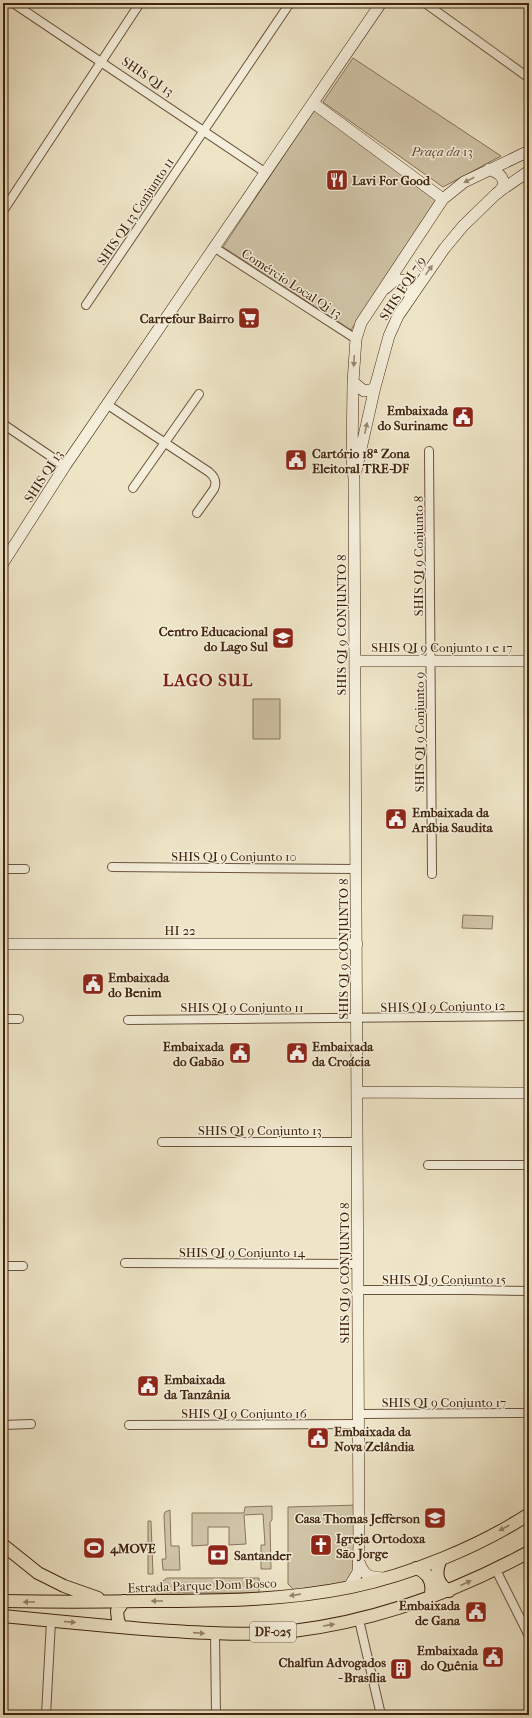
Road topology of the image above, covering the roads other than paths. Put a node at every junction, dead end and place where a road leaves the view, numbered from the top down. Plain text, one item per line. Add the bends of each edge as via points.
1 (13, 3) edge
2 (140, 3) edge
3 (290, 3) edge
4 (381, 3) edge
5 (425, 3) edge
6 (101, 61) junction
7 (529, 78) edge
8 (313, 104) junction
9 (203, 130) junction
10 (529, 151) edge
11 (489, 169) junction
12 (529, 171) edge
13 (266, 173) junction
14 (497, 193) junction
15 (443, 199) junction
16 (3, 211) edge
17 (215, 248) junction
18 (410, 297) junction
19 (375, 299) junction
20 (86, 305) dead end
21 (356, 339) junction
22 (353, 382) junction
23 (375, 387) junction
24 (199, 394) dead end
25 (108, 404) junction
26 (3, 424) edge
27 (164, 442) junction
28 (429, 451) dead end
29 (65, 466) junction
30 (354, 479) junction
31 (133, 488) dead end
32 (197, 512) dead end
33 (3, 563) edge
34 (355, 661) junction
35 (430, 661) junction
36 (529, 661) edge
37 (112, 867) dead end
38 (3, 869) edge
39 (25, 869) dead end
40 (356, 869) junction
41 (432, 874) dead end
42 (3, 944) edge
43 (357, 944) junction
44 (529, 1016) edge
45 (3, 1019) edge
46 (19, 1019) dead end
47 (357, 1019) junction
48 (128, 1020) dead end
49 (357, 1092) junction
50 (529, 1093) edge
51 (162, 1142) dead end
52 (358, 1142) junction
53 (428, 1165) dead end
54 (529, 1165) edge
55 (125, 1263) dead end
56 (358, 1264) junction
57 (3, 1266) edge
58 (23, 1266) dead end
59 (358, 1290) junction
60 (529, 1291) edge
61 (529, 1413) edge
62 (359, 1419) junction
63 (31, 1424) dead end
64 (3, 1425) edge
65 (129, 1425) dead end
66 (529, 1514) edge
67 (3, 1545) edge
68 (529, 1552) edge
69 (441, 1559) junction
70 (359, 1562) junction
71 (416, 1568) junction
72 (496, 1570) junction
73 (384, 1578) junction
74 (349, 1587) junction
75 (449, 1591) junction
76 (430, 1598) junction
77 (107, 1601) junction
78 (3, 1602) edge
79 (124, 1602) junction
80 (3, 1616) edge
81 (359, 1620) junction
82 (51, 1621) junction
83 (121, 1627) junction
84 (215, 1634) junction
85 (529, 1636) edge
86 (46, 1715) edge
87 (216, 1715) edge
88 (381, 1715) edge

1 - 6 street, SHIS QI 13
2 - 6 street
3 - 9 street, SHIS QI 13 Conjunto 11
4 - 8 street, SHIS QI 13
5 - 7 street
6 - 9 street, SHIS QI 13
6 - 16 street
8 - 13 street, SHIS QI 13
8 - 15 street
9 - 13 street, SHIS QI 13
9 - 20 street, SHIS QI 13 Conjunto 11
10 - 11 street
11 - 14 street via 498,173 503,180 504,185
11 -> 15 street via 464,182
12 - 14 street, SHIS EQI 7/9
13 - 17 street, SHIS QI 13
18 -> 14 street, SHIS EQI 7/9 via 463,226
15 - 19 street
17 - 21 street, Comércio Local Qi 13
17 - 25 street, SHIS QI 13
18 - 19 street via 407,285 402,280 395,280
18 - 23 street, SHIS EQI 7/9 via 389,336
19 - 21 street via 361,323
21 -> 22 street
22 - 23 street via 364,391
22 - 30 street
30 -> 23 street, SHIS EQI 7/9
24 - 27 street
25 - 27 street
25 - 29 street, SHIS QI 13
26 - 29 street
27 - 31 street
27 - 32 street via 214,476 214,489
28 - 35 street, SHIS QI 9 Conjunto 8
29 - 33 street, SHIS QI 13
30 - 34 street, SHIS QI 9 CONJUNTO 8
34 - 35 street, SHIS QI 9 Conjunto 1 e 17
34 - 40 street, SHIS QI 9 CONJUNTO 8
35 - 36 street, SHIS QI 9 Conjunto 1 e 17
35 - 41 street, SHIS QI 9 Conjunto 9
37 - 40 street, SHIS QI 9 Conjunto 10
38 - 39 street
40 - 43 street, SHIS QI 9 CONJUNTO 8
42 - 43 street, HI 22
43 - 47 street, SHIS QI 9 CONJUNTO 8
44 - 47 street, SHIS QI 9 Conjunto 12
45 - 46 street
47 - 48 street, SHIS QI 9 Conjunto 11
47 - 49 street, SHIS QI 9 CONJUNTO 8
49 - 50 street
49 - 52 street, SHIS QI 9 CONJUNTO 8
51 - 52 street, SHIS QI 9 Conjunto 13
52 - 56 street, SHIS QI 9 CONJUNTO 8
53 - 54 street
55 - 56 street, SHIS QI 9 Conjunto 14
56 - 59 street, SHIS QI 9 CONJUNTO 8
57 - 58 street
59 - 60 street, SHIS QI 9 Conjunto 15
59 - 62 street, SHIS QI 9 CONJUNTO 8
61 - 62 street, SHIS QI 9 Conjunto 17
62 - 65 street, SHIS QI 9 Conjunto 16
62 - 70 street, SHIS QI 9 CONJUNTO 8
63 - 64 street
66 -> 69 main road, Estrada Parque Dom Bosco
67 - 77 main road via 38,1573 64,1586
68 - 72 main road, DF-025
69 - 71 main road, Estrada Parque Dom Bosco
69 - 75 main road via 438,1579
70 - 73 street via 366,1575
70 - 74 street, SHIS QI 9 CONJUNTO 8 via 356,1578
71 - 73 main road, Estrada Parque Dom Bosco
71 - 76 main road via 426,1572 430,1579
75 -> 72 main road, DF-025
72 - 85 street
73 - 74 main road, Estrada Parque Dom Bosco
74 -> 79 main road, Estrada Parque Dom Bosco via 262,1598
75 - 76 main road, DF-025
76 - 81 main road, DF-025
77 -> 78 main road, Estrada Parque Dom Bosco
77 - 79 main road, Estrada Parque Dom Bosco
79 - 83 main road via 117,1611
80 - 82 main road, DF-025
84 -> 81 main road, DF-025 via 292,1631
81 - 88 street
82 -> 83 main road, DF-025
82 - 86 street
83 -> 84 main road, DF-025
84 - 87 street

